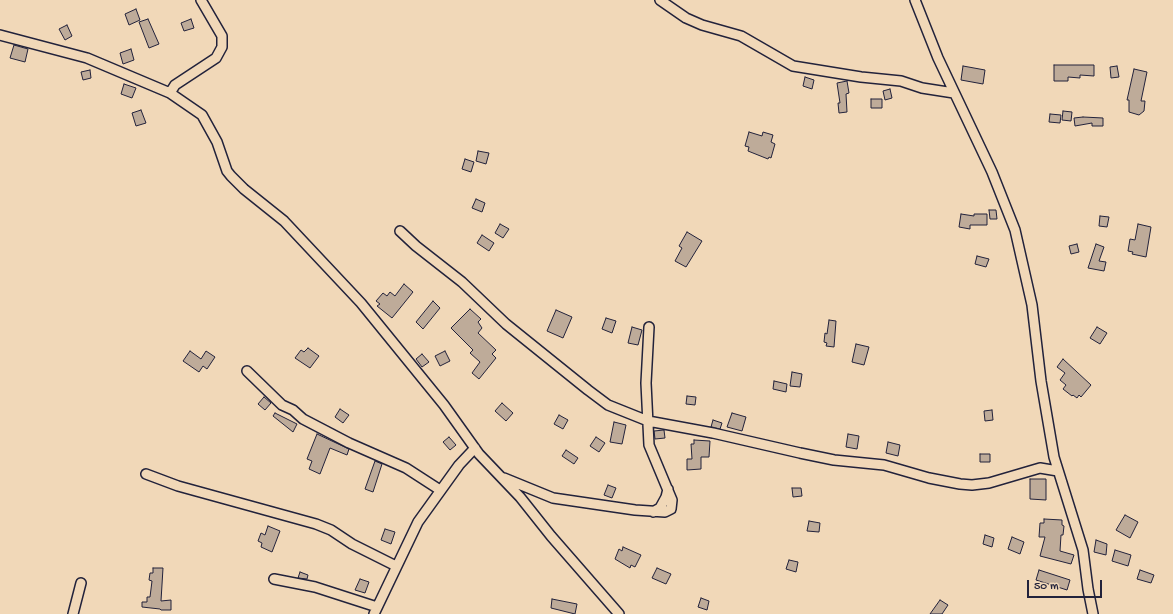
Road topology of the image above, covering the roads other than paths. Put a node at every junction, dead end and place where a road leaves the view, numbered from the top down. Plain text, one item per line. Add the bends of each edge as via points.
1 (201, 0) edge
2 (660, 0) edge
3 (915, 0) edge
4 (0, 35) edge
5 (170, 93) junction
6 (954, 93) junction
7 (400, 231) dead end
8 (649, 327) dead end
9 (247, 371) dead end
10 (648, 421) junction
11 (475, 448) junction
12 (1058, 471) junction
13 (146, 474) dead end
14 (502, 477) junction
15 (440, 490) junction
16 (396, 566) junction
17 (274, 579) dead end
18 (81, 584) dead end
19 (376, 611) edge
20 (73, 614) edge
21 (619, 614) edge
22 (1093, 614) edge

1 - 5 street via 222,36 222,47 216,58 175,85
2 - 6 street via 686,18 741,36 793,66 902,81 922,88
3 - 6 street
4 - 5 street via 87,58
5 - 11 street via 202,114 231,176 284,221 361,303 444,405
6 - 12 street via 992,172 1015,230 1032,305 1041,381
7 - 10 street via 462,282 506,324 588,390 608,405
8 - 10 street via 646,383
9 - 15 street via 282,405 349,443 406,468
10 - 12 street via 720,434 800,454 884,465 960,484 989,483 1040,468
10 - 14 street via 649,445 668,489 660,508 653,512 553,498
11 - 14 street
11 - 15 street
12 - 22 street via 1083,550
13 - 16 street via 178,486 316,524
14 - 21 street
15 - 16 street via 418,522
16 - 19 street
17 - 19 street via 315,587
18 - 20 street

